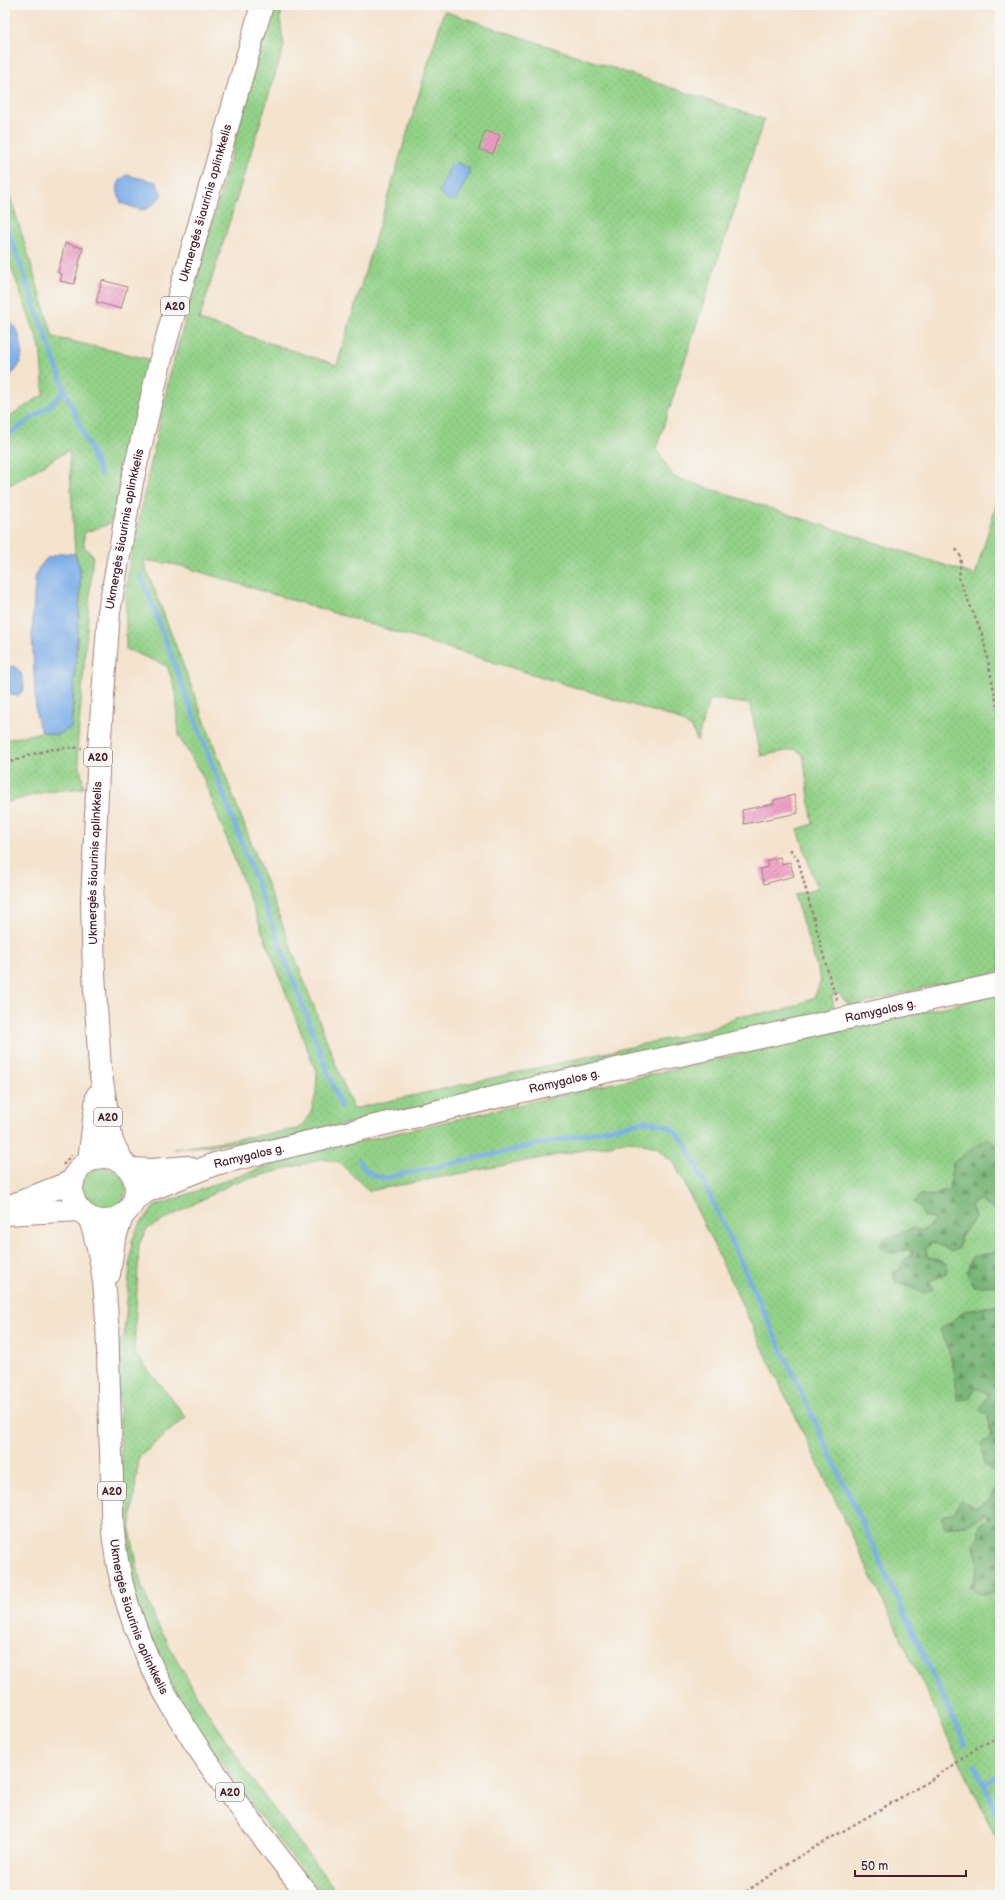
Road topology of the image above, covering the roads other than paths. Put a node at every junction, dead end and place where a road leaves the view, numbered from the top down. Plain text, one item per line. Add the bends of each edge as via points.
1 (262, 5) edge
2 (1000, 984) edge
3 (100, 1069) junction
4 (89, 1161) junction
5 (215, 1164) junction
6 (126, 1166) junction
7 (73, 1181) junction
8 (135, 1200) junction
9 (5, 1208) edge
10 (5, 1214) edge
11 (84, 1214) junction
12 (122, 1216) junction
13 (106, 1291) junction
14 (308, 1895) edge

1 - 3 main road, Ukmergės šiaurinis aplinkkelis / A20 via 147,411 122,532 109,612 92,902
2 - 5 main road, Ramygalos g. via 598,1073
3 - 4 main road, Ukmergės šiaurinis aplinkkelis / A20
3 - 6 main road, Ukmergės šiaurinis aplinkkelis / A20 via 112,1142
4 - 6 main road via 100,1157 112,1158
4 - 7 main road via 76,1173
5 - 6 main road via 152,1170
5 - 8 main road, Ramygalos g. via 147,1191
6 - 8 main road, A20 via 136,1184
7 - 9 main road
7 - 11 main road, A20 via 73,1196
8 - 12 main road, A20
10 - 11 main road
11 - 12 main road via 105,1222
11 - 13 main road, Ukmergės šiaurinis aplinkkelis / A20 via 99,1248
12 - 13 main road, Ukmergės šiaurinis aplinkkelis / A20 via 113,1248
13 - 14 main road, Ukmergės šiaurinis aplinkkelis / A20 via 114,1540 123,1594 159,1683 194,1741 241,1808

